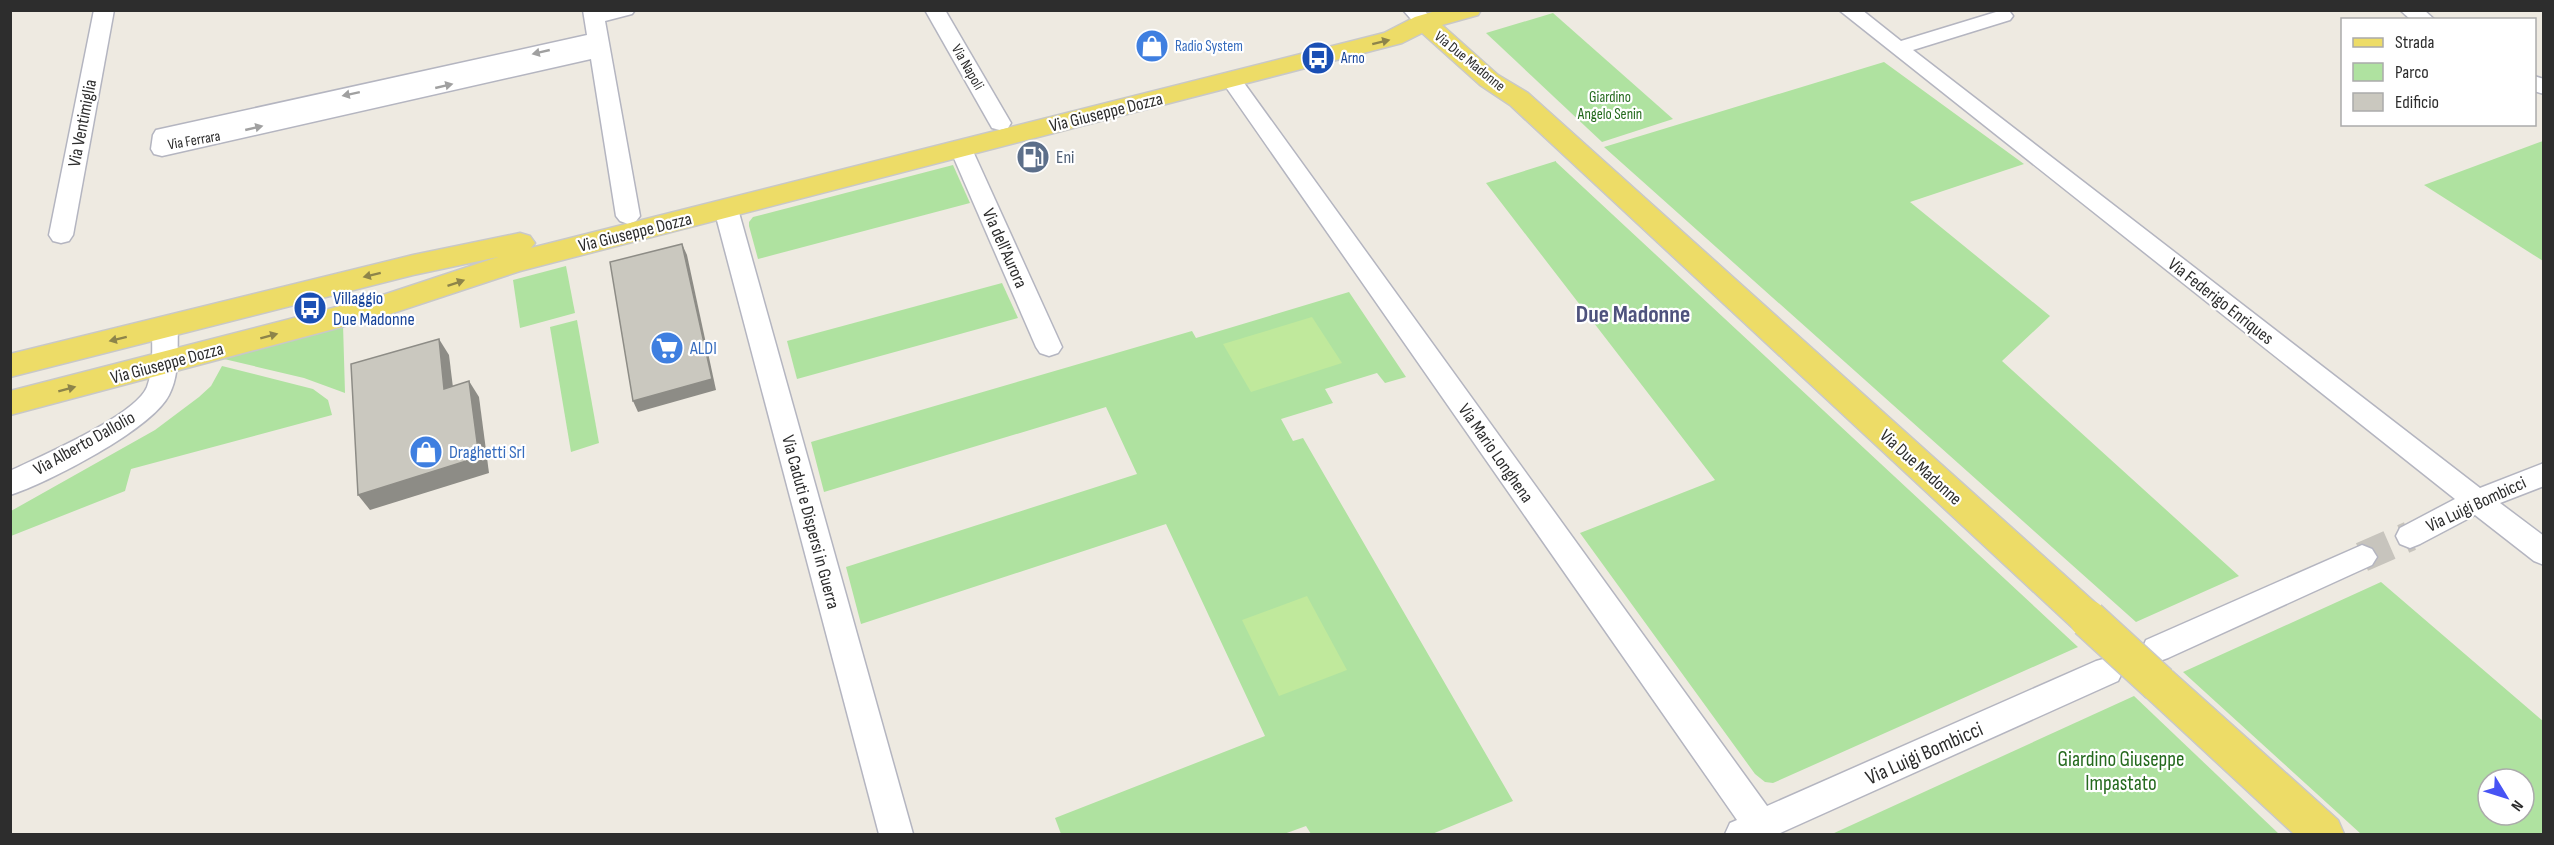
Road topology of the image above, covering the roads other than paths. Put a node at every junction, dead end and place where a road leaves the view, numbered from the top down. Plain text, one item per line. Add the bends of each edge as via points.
1 (104, 10) edge
2 (625, 10) edge
3 (936, 10) edge
4 (1849, 10) edge
5 (1999, 13) edge
6 (594, 14) edge
7 (1439, 14) edge
8 (599, 45) junction
9 (1899, 48) junction
10 (1221, 75) junction
11 (1000, 123) junction
12 (961, 149) junction
13 (726, 209) junction
14 (628, 216) junction
15 (61, 235) dead end
16 (165, 327) junction
17 (1049, 347) dead end
18 (163, 364) junction
19 (10, 366) edge
20 (10, 404) edge
21 (2544, 474) edge
22 (10, 484) edge
23 (2476, 501) junction
24 (2409, 536) tunnel mouth
25 (2544, 553) edge
26 (2362, 557) tunnel mouth
27 (2158, 667) junction
28 (2107, 671) dead end
29 (1751, 830) edge
30 (896, 834) edge
31 (2323, 834) edge

1 - 15 street, Via Ventimiglia
2 - 6 street
3 - 11 street, Via Napoli
4 - 9 street, Via Federigo Enriques
5 - 9 street
6 - 8 street
10 -> 7 main road, Via Giuseppe Dozza via 1263,72 1393,38
7 - 10 main road, Via Giuseppe Dozza via 1379,22 1259,52
7 - 27 main road, Via Due Madonne, bridge via 1490,80 1519,99 2088,619
8 -> 8 street, Via Ferrara via 164,135 162,149
8 - 14 street
9 - 23 street, Via Federigo Enriques
10 - 11 main road, Via Giuseppe Dozza
10 - 12 main road, Via Giuseppe Dozza
10 - 29 street, Via Mario Longhena
11 - 14 main road, Via Giuseppe Dozza
12 - 13 main road, Via Giuseppe Dozza
12 - 17 street, Via dell'Aurora
18 -> 13 main road, Via Giuseppe Dozza via 390,304 512,263
13 - 30 street, Via Caduti e Dispersi in Guerra
14 -> 16 main road, Via Giuseppe Dozza
16 - 18 street, Via Alberto Dallolio
16 -> 19 main road, Via Giuseppe Dozza
20 -> 18 main road, Via Giuseppe Dozza
18 - 22 street, Via Alberto Dallolio via 157,395 141,411
21 - 23 street, Via Luigi Bombicci
23 - 24 street, Via Luigi Bombicci
23 - 25 street, Via Federigo Enriques
26 - 27 street
27 - 31 main road, Via Due Madonne
28 - 29 street, Via Luigi Bombicci

